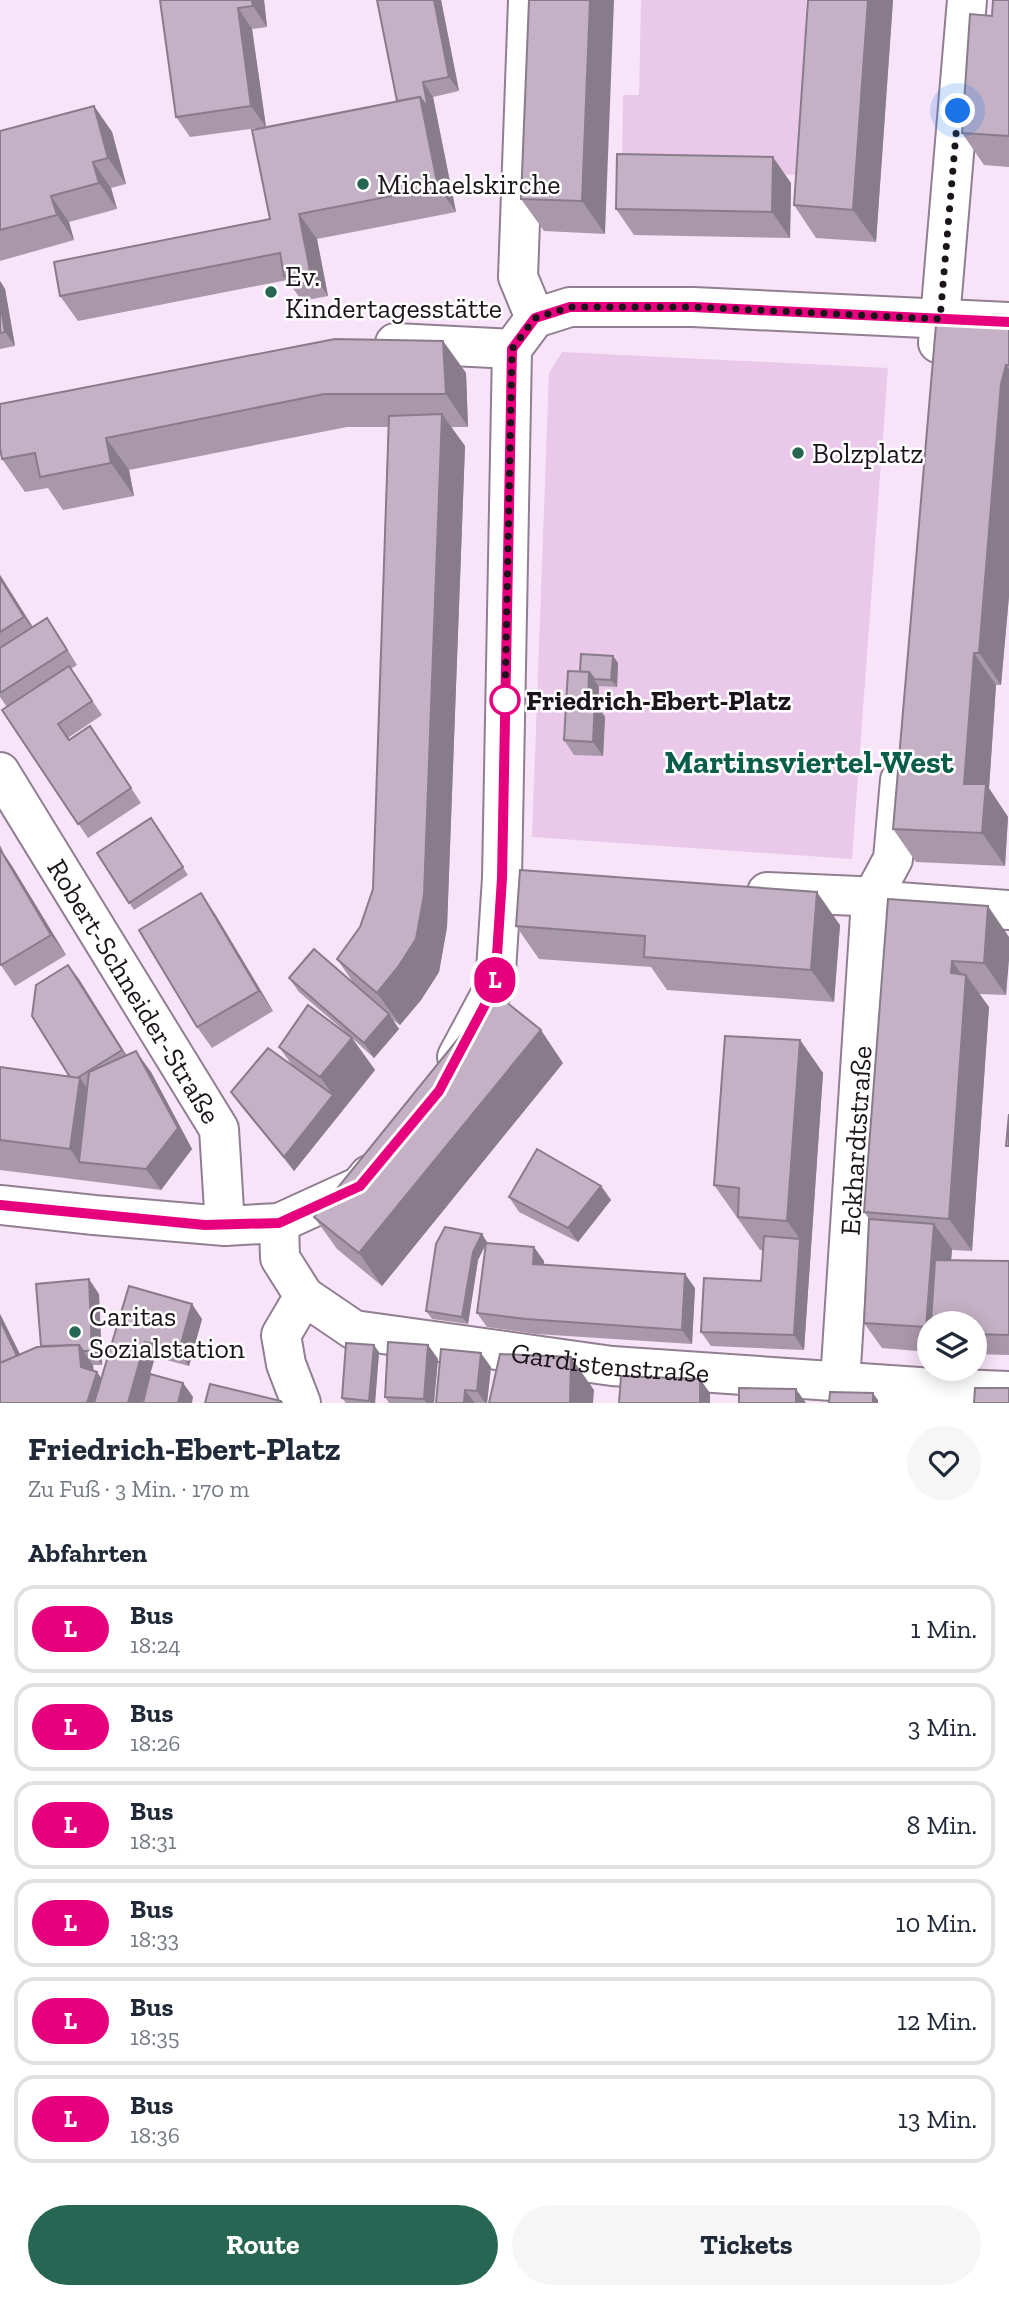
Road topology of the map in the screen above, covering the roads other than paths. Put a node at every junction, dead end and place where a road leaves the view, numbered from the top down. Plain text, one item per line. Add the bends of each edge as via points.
1 (528, 0) edge
2 (967, 0) edge
3 (535, 318) junction
4 (940, 319) junction
5 (1009, 322) edge
6 (367, 345) edge
7 (512, 349) junction
8 (935, 378) edge
9 (903, 751) edge
10 (0, 772) edge
11 (502, 878) junction
12 (540, 880) edge
13 (730, 890) edge
14 (871, 900) junction
15 (1009, 910) edge
16 (439, 1091) edge
17 (395, 1144) edge
18 (0, 1205) edge
19 (279, 1223) junction
20 (225, 1226) junction
21 (304, 1296) junction
22 (840, 1382) junction
23 (1009, 1391) edge
24 (933, 1396) edge
25 (301, 1403) edge

1 - 3 street via 518,277
2 - 4 street
3 - 4 street via 570,307 693,307
3 - 7 street
4 - 5 street
4 - 8 street
6 - 7 street
7 - 11 street
9 - 14 street via 893,859
10 - 20 street, Robert-Schneider-Straße via 219,1129
11 - 12 street
11 - 16 street via 495,986
13 - 14 street
14 - 15 street
14 - 22 street, Eckhardtstraße
17 - 19 street via 360,1186
18 - 20 street
19 - 20 street
19 - 21 street, Gardistenstraße via 280,1258
21 - 22 street, Gardistenstraße via 354,1330 612,1366
21 - 25 street via 281,1335 285,1364
22 - 24 street, Gardistenstraße
23 - 24 street, Gardistenstraße

